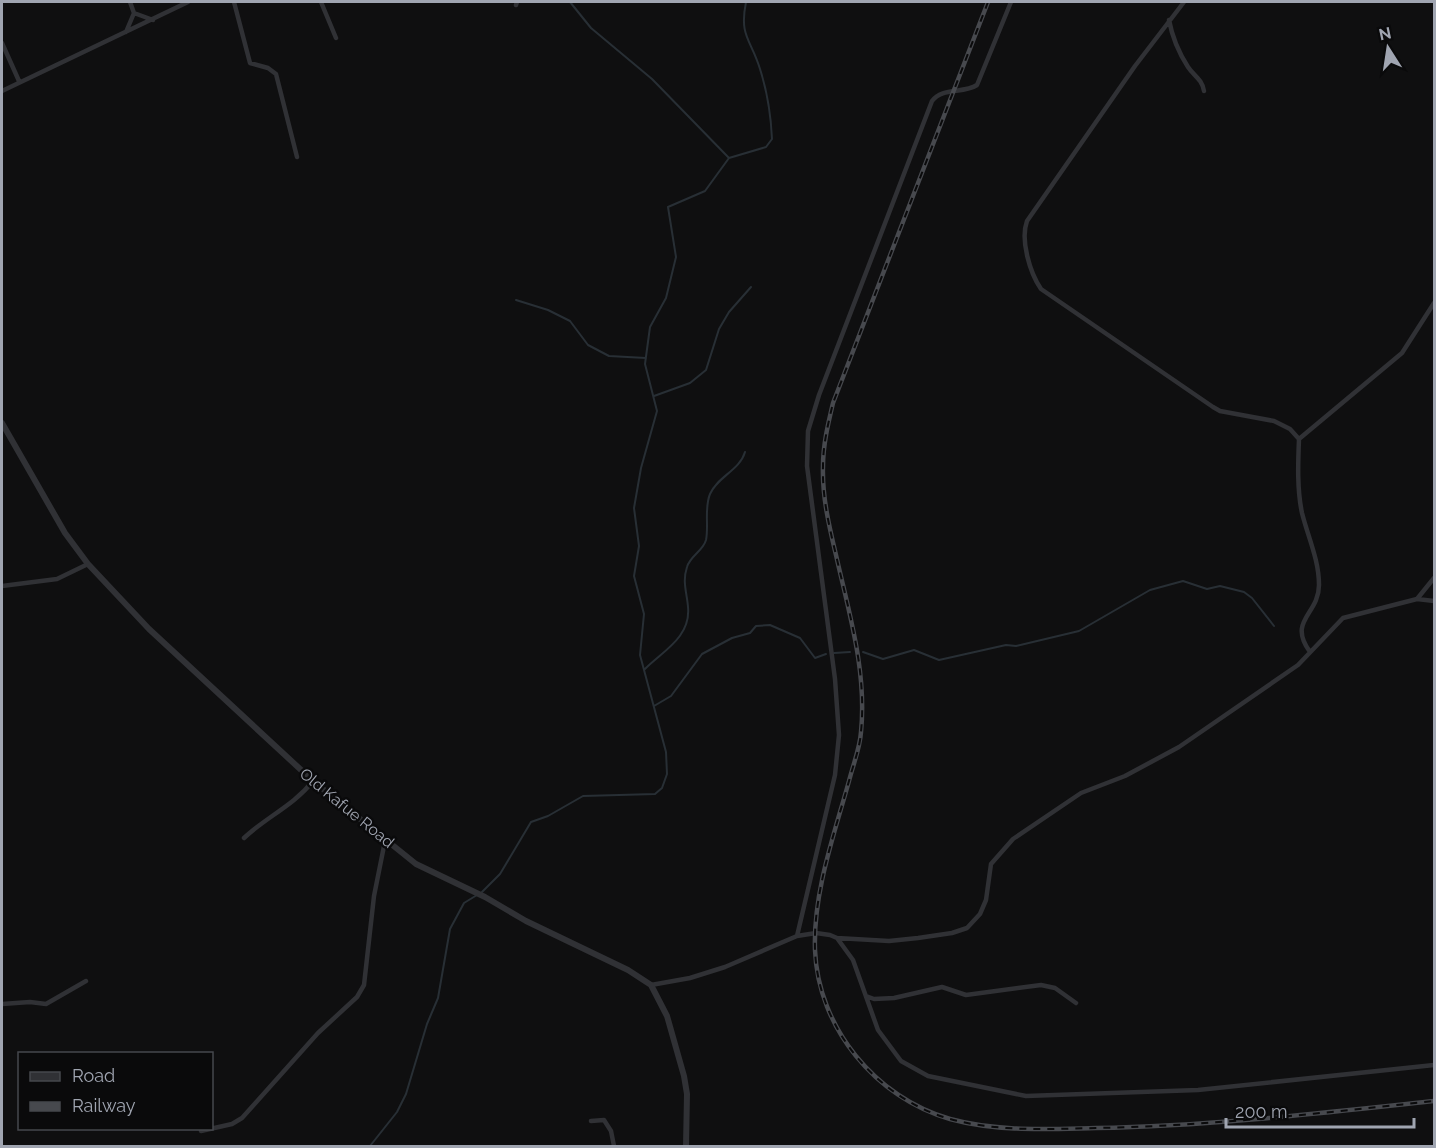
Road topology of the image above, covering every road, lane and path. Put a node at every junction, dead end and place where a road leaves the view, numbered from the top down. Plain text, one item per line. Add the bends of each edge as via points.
1 (130, 2) edge
2 (188, 2) edge
3 (234, 2) edge
4 (321, 2) edge
5 (1011, 2) edge
6 (1184, 2) edge
7 (134, 13) junction
8 (153, 20) junction
9 (1169, 20) junction
10 (126, 32) junction
11 (336, 38) dead end
12 (2, 43) edge
13 (19, 81) junction
14 (2, 91) edge
15 (1204, 91) dead end
16 (297, 157) dead end
17 (1434, 303) edge
18 (2, 423) edge
19 (1299, 439) junction
20 (88, 564) junction
21 (1434, 578) edge
22 (2, 586) edge
23 (1417, 599) junction
24 (1434, 601) edge
25 (1310, 652) junction
26 (313, 781) junction
27 (244, 838) dead end
28 (385, 841) junction
29 (797, 936) junction
30 (837, 938) junction
31 (86, 981) dead end
32 (651, 985) junction
33 (866, 996) junction
34 (1076, 1004) dead end
35 (2, 1005) edge
36 (1434, 1065) edge
37 (591, 1121) dead end
38 (213, 1128) edge
39 (205, 1130) edge
40 (201, 1131) dead end
41 (614, 1146) edge
42 (686, 1146) edge

1 - 7 street
2 - 8 street
3 - 16 street via 250,63 276,74
4 - 11 street
5 - 29 street via 977,85 970,90 941,93 932,101 808,431 807,466 839,735 832,787
6 - 9 street
7 - 8 street
7 - 10 street
8 - 10 street
9 - 15 street via 1183,58 1201,80
9 - 19 street via 1027,221 1032,273 1041,289 1191,394 1220,411 1282,424
10 - 13 street
12 - 13 street
13 - 14 street
17 - 19 street via 1402,353
18 - 20 street, Old Kafue Road via 65,533
19 - 25 street via 1302,510 1319,584 1301,626 1302,640
20 - 22 street via 57,579
20 - 26 street, Old Kafue Road via 149,629
21 - 23 street
23 - 24 street
23 - 25 street via 1348,615
25 - 30 street via 1298,665 1179,747 1125,776 1081,793 1013,839 991,864 983,907 967,928 909,939
26 - 27 street via 281,812
26 - 28 street, Old Kafue Road
28 - 32 street, Old Kafue Road via 416,864
28 - 38 street via 374,896 366,978 357,997 318,1033 242,1118
29 - 30 street via 816,933
29 - 32 street via 725,967
30 - 33 street via 853,960
31 - 35 street via 46,1004
32 - 42 street via 667,1016 684,1076
33 - 34 street via 894,998 942,987 966,995 1041,986 1055,988
33 - 36 street via 883,1041 913,1070 963,1085 1026,1096 1198,1090
37 - 41 street via 604,1120
39 - 40 street

